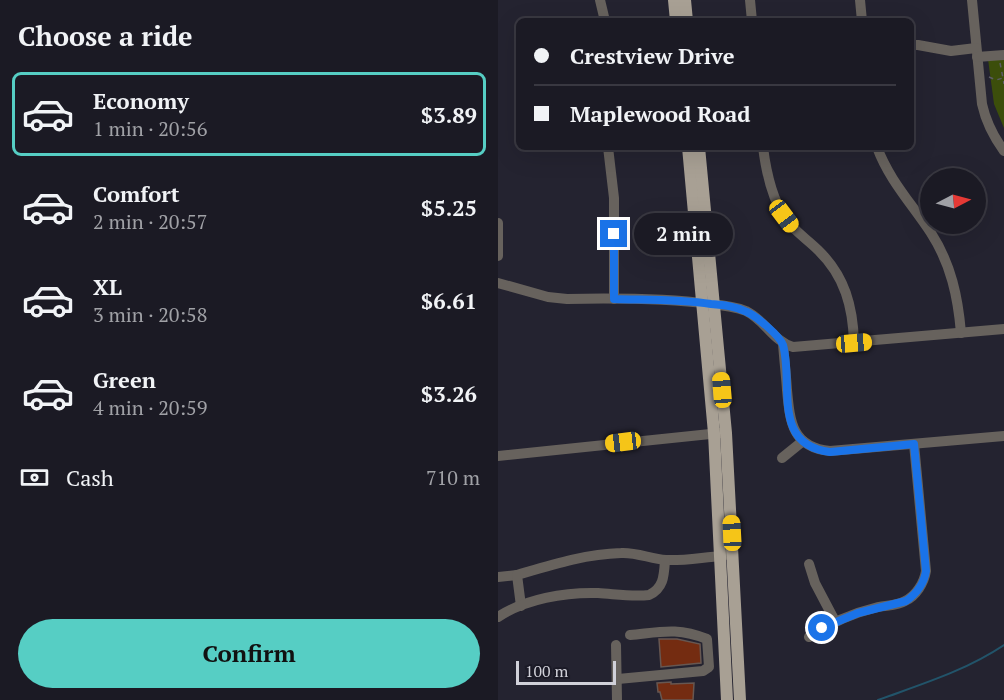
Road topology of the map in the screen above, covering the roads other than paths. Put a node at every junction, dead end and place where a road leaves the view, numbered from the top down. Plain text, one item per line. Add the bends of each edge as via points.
1 (600, 0) edge
2 (674, 0) edge
3 (685, 0) edge
4 (750, 0) edge
5 (860, 0) edge
6 (972, 0) edge
7 (604, 18) edge
8 (676, 18) edge
9 (687, 18) edge
10 (752, 18) edge
11 (862, 18) edge
12 (914, 45) edge
13 (977, 52) junction
14 (1001, 56) edge
15 (608, 150) edge
16 (688, 150) edge
17 (699, 150) edge
18 (764, 150) edge
19 (878, 150) edge
20 (1004, 151) edge
21 (498, 223) edge
22 (498, 256) edge
23 (498, 283) edge
24 (614, 299) junction
25 (709, 304) junction
26 (1004, 329) edge
27 (961, 333) junction
28 (783, 343) junction
29 (854, 343) junction
30 (720, 433) junction
31 (1004, 436) edge
32 (803, 441) junction
33 (914, 444) junction
34 (498, 456) edge
35 (782, 458) dead end
36 (728, 554) junction
37 (665, 560) junction
38 (809, 564) dead end
39 (517, 575) junction
40 (498, 577) edge
41 (521, 606) junction
42 (498, 617) edge
43 (835, 621) junction
44 (630, 635) dead end
45 (809, 637) dead end
46 (616, 645) dead end
47 (618, 679) junction
48 (617, 700) edge
49 (727, 700) edge
50 (740, 700) edge

1 - 7 street
2 - 8 main road
3 - 9 main road
4 - 10 street
5 - 11 street
6 - 13 street
12 - 13 street
13 - 14 street
13 - 20 street via 984,78 985,118
15 - 24 street via 614,198
16 - 25 main road
17 - 25 main road
18 - 29 street via 775,199 784,216 827,259 845,288
19 - 27 street via 892,179 941,250 956,292
21 - 22 street
23 - 24 street via 548,297
24 - 25 street via 695,300
25 - 28 street via 747,312
25 - 30 main road
26 - 27 street
27 - 29 street
28 - 29 street via 805,347
28 - 32 street via 789,414
30 - 34 street
30 - 36 main road
31 - 33 street
32 - 33 street via 830,452
32 - 35 street
33 - 43 street via 925,578 906,601
36 - 37 street
36 - 49 main road
36 - 50 main road
37 - 39 street via 612,553 584,556
37 - 41 street via 661,586 649,595 576,594
38 - 43 street
39 - 40 street
39 - 41 street
41 - 42 street
43 - 45 street
44 - 47 street via 690,632 707,639 709,667 703,671
46 - 47 street
47 - 48 street

